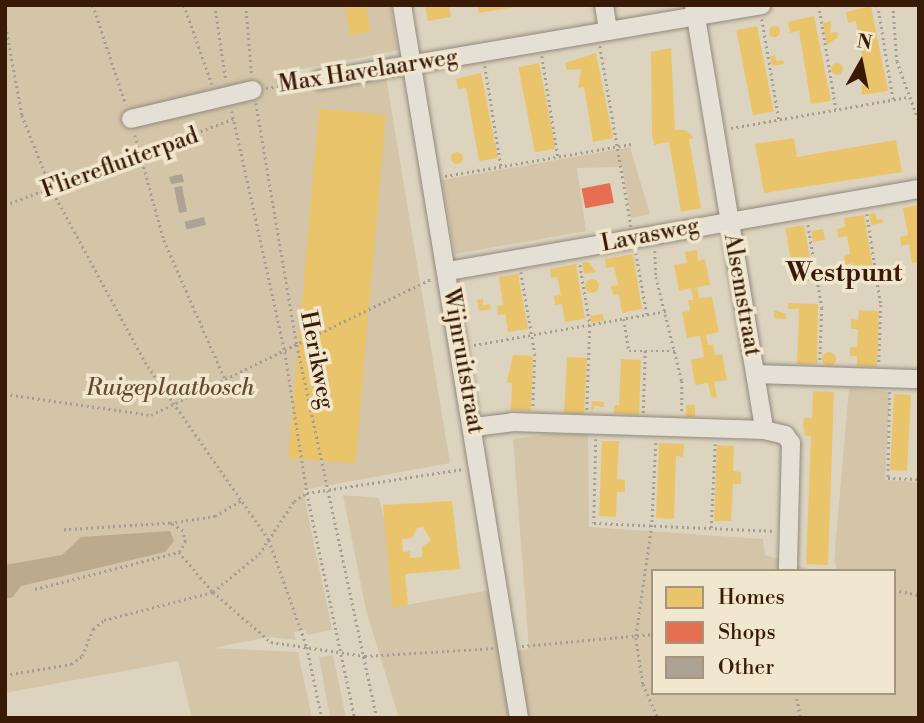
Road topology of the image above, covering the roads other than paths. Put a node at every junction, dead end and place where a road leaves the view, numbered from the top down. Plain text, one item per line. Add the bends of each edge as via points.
1 (402, 5) edge
2 (604, 5) edge
3 (761, 6) edge
4 (695, 11) edge
5 (603, 32) junction
6 (412, 65) junction
7 (318, 80) road end
8 (253, 90) road end
9 (131, 119) road end
10 (919, 189) edge
11 (729, 220) junction
12 (448, 271) junction
13 (756, 374) junction
14 (919, 379) edge
15 (474, 427) junction
16 (764, 430) junction
17 (788, 568) dead end
18 (519, 718) edge

1 - 6 street, Wijnruitstraat
2 - 5 street
3 - 4 street, Max Havelaarweg
4 - 5 street, Max Havelaarweg
4 - 11 street, Alsemstraat
5 - 6 street, Max Havelaarweg
6 - 7 street, Max Havelaarweg
6 - 12 street, Wijnruitstraat
8 - 9 street, Flierefluiterpad
10 - 11 street, Lavasweg
11 - 12 street, Lavasweg
11 - 13 street, Alsemstraat
12 - 15 street, Wijnruitstraat
13 - 14 street
13 - 16 street, Alsemstraat
15 - 16 street via 533,423
15 - 18 street, Wijnruitstraat via 504,648
16 - 17 street via 785,435 791,443

